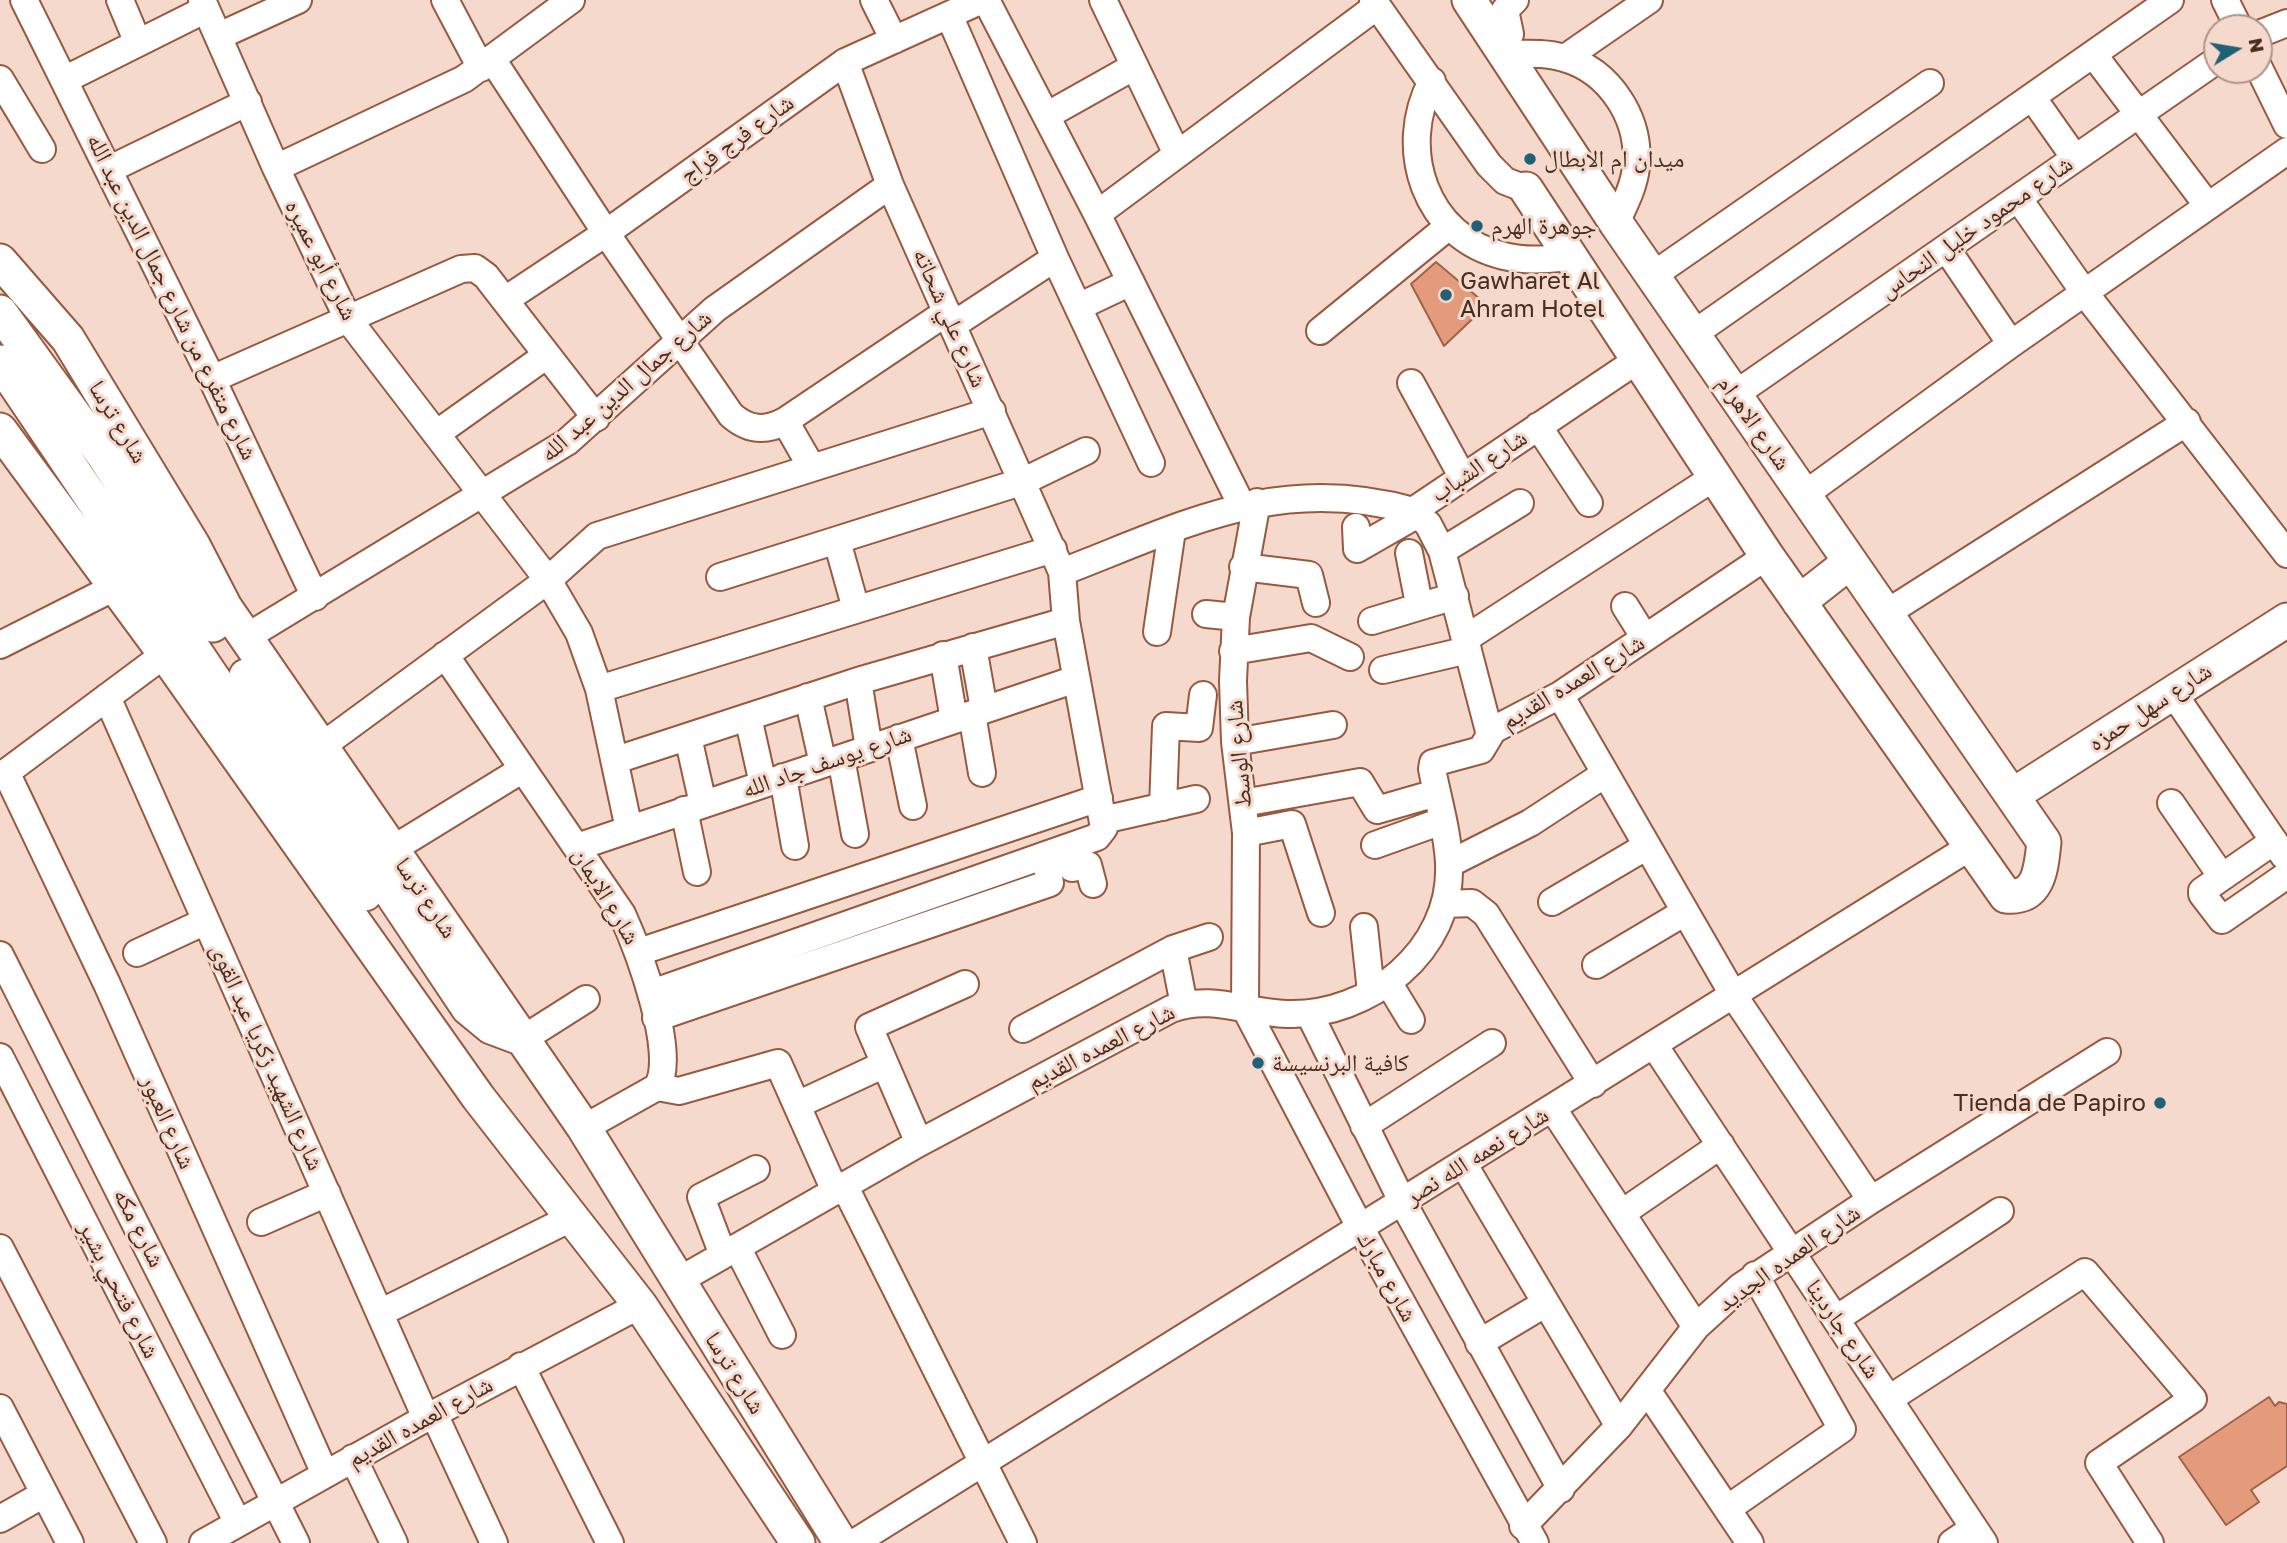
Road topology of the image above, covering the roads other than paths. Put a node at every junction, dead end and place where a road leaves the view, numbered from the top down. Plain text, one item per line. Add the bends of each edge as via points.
1 (24, 0) edge
2 (120, 0) edge
3 (298, 0) edge
4 (445, 0) edge
5 (571, 0) edge
6 (874, 0) edge
7 (984, 0) edge
8 (1103, 0) edge
9 (1469, 0) edge
10 (1515, 0) edge
11 (1649, 0) edge
12 (2170, 0) edge
13 (1375, 3) edge
14 (204, 5) edge
15 (949, 15) junction
16 (219, 36) junction
17 (894, 40) junction
18 (138, 43) junction
19 (1501, 49) junction
20 (2094, 54) junction
21 (1565, 58) junction
22 (845, 62) junction
23 (486, 63) junction
24 (1135, 66) junction
25 (2203, 70) edge
26 (0, 79) edge
27 (66, 79) junction
28 (1432, 81) junction
29 (1930, 83) dead end
30 (2267, 84) edge
31 (2032, 97) junction
32 (248, 102) junction
33 (2139, 114) junction
34 (1046, 116) junction
35 (2287, 125) edge
36 (42, 149) dead end
37 (2287, 151) edge
38 (1177, 154) junction
39 (2075, 158) junction
40 (276, 168) junction
41 (110, 169) junction
42 (890, 185) junction
43 (1526, 189) joint
44 (2018, 198) junction
45 (2208, 206) junction
46 (1097, 214) junction
47 (1616, 223) junction
48 (1449, 226) junction
49 (606, 233) junction
50 (1946, 248) junction
51 (1573, 257) junction
52 (1055, 258) junction
53 (0, 261) edge
54 (1652, 276) junction
55 (1130, 282) junction
56 (2084, 292) junction
57 (505, 300) junction
58 (1078, 307) junction
59 (0, 312) edge
60 (950, 318) junction
61 (348, 319) junction
62 (1320, 331) dead end
63 (1692, 335) junction
64 (680, 341) junction
65 (2011, 344) junction
66 (547, 355) junction
67 (1639, 359) junction
68 (0, 362) edge
69 (212, 379) junction
70 (1410, 383) dead end
71 (1734, 395) junction
72 (992, 411) junction
73 (596, 418) junction
74 (785, 421) junction
75 (2186, 422) junction
76 (1538, 426) junction
77 (0, 430) edge
78 (436, 434) junction
79 (1086, 451) dead end
80 (1151, 463) dead end
81 (812, 468) junction
82 (1462, 476) junction
83 (1716, 477) junction
84 (1024, 481) junction
85 (481, 495) junction
86 (1804, 495) junction
87 (1520, 503) dead end
88 (1590, 503) dead end
89 (1250, 504) junction
90 (1415, 512) junction
91 (1356, 527) dead end
92 (1172, 530) junction
93 (837, 541) junction
94 (1442, 551) junction
95 (1409, 553) dead end
96 (2287, 554) edge
97 (1767, 556) junction
98 (1057, 560) junction
99 (1850, 562) junction
100 (1243, 567) junction
101 (720, 577) dead end
102 (548, 580) junction
103 (115, 587) junction
104 (1455, 596) junction
105 (314, 597) junction
106 (1799, 602) junction
107 (1316, 603) dead end
108 (1419, 604) junction
109 (1625, 606) dead end
110 (856, 609) junction
111 (1206, 614) dead end
112 (1885, 614) junction
113 (1236, 617) junction
114 (2287, 620) edge
115 (1066, 621) junction
116 (1372, 621) dead end
117 (1157, 632) dead end
118 (245, 638) junction
119 (1645, 638) junction
120 (1467, 644) junction
121 (0, 645) edge
122 (973, 646) junction
123 (1233, 651) junction
124 (165, 654) junction
125 (943, 654) junction
126 (445, 655) junction
127 (1350, 657) dead end
128 (1383, 670) dead end
129 (1076, 679) junction
130 (858, 681) junction
131 (599, 689) junction
132 (2173, 693) junction
133 (1203, 695) dead end
134 (1560, 695) junction
135 (107, 697) junction
136 (808, 697) junction
137 (970, 714) junction
138 (748, 717) junction
139 (1334, 725) dead end
140 (1490, 735) junction
141 (688, 737) junction
142 (900, 738) junction
143 (271, 739) junction
144 (1235, 741) junction
145 (322, 746) junction
146 (869, 748) junction
147 (616, 760) junction
148 (832, 761) junction
149 (523, 769) junction
150 (982, 773) dead end
151 (1605, 774) junction
152 (3, 775) edge
153 (773, 781) junction
154 (1436, 793) junction
155 (2013, 795) junction
156 (1196, 799) dead end
157 (1243, 803) junction
158 (2171, 803) dead end
159 (913, 806) dead end
160 (694, 807) junction
161 (1163, 807) junction
162 (1101, 809) junction
163 (1442, 821) junction
164 (629, 829) junction
165 (1246, 833) junction
166 (855, 834) dead end
167 (1375, 845) dead end
168 (795, 846) dead end
169 (1647, 846) junction
170 (577, 847) junction
171 (1970, 847) junction
172 (393, 849) junction
173 (1056, 851) junction
174 (2280, 851) edge
175 (1449, 864) junction
176 (697, 872) dead end
177 (2287, 876) edge
178 (2222, 877) junction
179 (1093, 884) dead end
180 (1552, 902) dead end
181 (1446, 904) junction
182 (1685, 912) junction
183 (1321, 913) dead end
184 (206, 921) junction
185 (1364, 928) dead end
186 (1209, 937) dead end
187 (1173, 949) junction
188 (639, 952) junction
189 (137, 953) dead end
190 (0, 955) edge
191 (1596, 965) dead end
192 (965, 984) dead end
193 (1380, 987) junction
194 (1734, 996) junction
195 (586, 999) dead end
196 (654, 1005) junction
197 (1184, 1005) junction
198 (1245, 1008) junction
199 (1309, 1013) junction
200 (1411, 1020) dead end
201 (1023, 1029) dead end
202 (523, 1039) junction
203 (1492, 1043) dead end
204 (1654, 1045) junction
205 (2107, 1052) dead end
206 (0, 1057) edge
207 (885, 1064) junction
208 (1593, 1084) junction
209 (657, 1087) junction
210 (478, 1097) junction
211 (797, 1105) junction
212 (1553, 1109) junction
213 (1364, 1126) junction
214 (584, 1128) junction
215 (919, 1143) junction
216 (1721, 1145) junction
217 (1464, 1165) junction
218 (756, 1169) dead end
219 (839, 1188) junction
220 (327, 1193) junction
221 (1871, 1200) junction
222 (1403, 1203) junction
223 (2000, 1211) dead end
224 (1622, 1213) junction
225 (573, 1217) junction
226 (261, 1222) dead end
227 (1361, 1229) junction
228 (0, 1248) edge
229 (730, 1251) junction
230 (1791, 1251) junction
231 (1755, 1275) junction
232 (678, 1281) junction
233 (1546, 1303) junction
234 (640, 1305) junction
235 (380, 1313) junction
236 (1836, 1319) junction
237 (1696, 1327) junction
238 (782, 1335) dead end
239 (1479, 1343) junction
240 (521, 1366) junction
241 (1647, 1390) junction
242 (1889, 1399) junction
243 (0, 1408) edge
244 (430, 1416) junction
245 (1619, 1426) junction
246 (354, 1458) junction
247 (984, 1465) junction
248 (325, 1474) junction
249 (1561, 1489) junction
250 (44, 1494) junction
251 (276, 1502) junction
252 (1727, 1509) junction
253 (0, 1519) edge
254 (238, 1523) junction
255 (1529, 1535) edge
256 (1979, 1535) edge
257 (70, 1543) edge
258 (153, 1543) edge
259 (203, 1543) edge
260 (296, 1543) edge
261 (394, 1543) edge
262 (494, 1543) edge
263 (610, 1543) edge
264 (798, 1543) edge
265 (841, 1543) edge
266 (854, 1543) edge
267 (1023, 1543) edge
268 (1750, 1543) edge
269 (1952, 1543) edge
270 (2150, 1543) edge

1 - 27 street, شارع متفرع من شارع جمال الدين عبد الله
2 - 18 street
3 - 16 street
4 - 23 street
5 - 23 street
6 - 17 street
7 - 15 street, شارع فرج فراج
7 - 34 street
8 - 24 street
9 - 19 main road, شارع الاهرام
10 - 19 street via 1505,10 1510,34
11 - 21 street
12 - 20 street
13 - 28 street
13 - 38 street
14 - 16 street, شارع أبو عميره
14 - 18 street
15 - 17 street, شارع فرج فراج
15 - 52 street
16 - 32 street, شارع أبو عميره
17 - 22 street, شارع فرج فراج
18 - 27 street
19 - 21 street
19 - 47 main road, شارع الاهرام
20 - 31 street
20 - 33 street
21 - 47 street via 1606,82 1631,121 1636,168
22 - 42 street, شارع علي شحاته
22 - 49 street, شارع فرج فراج
23 - 40 street via 454,84
23 - 49 street
24 - 34 street
24 - 38 street
25 - 33 street, شارع محمود خليل النحاس
26 - 36 street
27 - 41 street, شارع متفرع من شارع جمال الدين عبد الله
28 - 43 street via 1496,174
28 - 48 street via 1417,116 1416,163 1429,197
29 - 54 street
30 - 35 street
31 - 39 street
31 - 63 street
32 - 40 street, شارع أبو عميره
32 - 41 street
33 - 39 street, شارع محمود خليل النحاس
33 - 45 street
34 - 46 street
37 - 45 street
38 - 46 street
39 - 44 street, شارع محمود خليل النحاس
40 - 61 street, شارع أبو عميره
41 - 69 street, شارع متفرع من شارع جمال الدين عبد الله
42 - 60 street, شارع علي شحاته
42 - 64 street, شارع جمال الدين عبد الله via 734,294
43 - 51 main road
44 - 50 street, شارع محمود خليل النحاس
44 - 56 street
45 - 56 street
46 - 55 street
47 - 54 main road, شارع الاهرام
48 - 51 street via 1502,256
48 - 62 street
49 - 57 street, شارع فرج فراج
49 - 64 street
50 - 65 street
50 - 71 street, شارع محمود خليل النحاس
51 - 67 main road
52 - 58 street
52 - 60 street
53 - 118 main road, شارع ترسا via 68,339
54 - 63 main road, شارع الاهرام
55 - 58 street
55 - 89 street
56 - 65 street
56 - 75 street
57 - 61 street via 481,271 468,267
57 - 66 street
58 - 80 street
59 - 143 main road via 104,456
60 - 72 street, شارع علي شحاته
60 - 74 street
61 - 69 street
61 - 78 street, شارع أبو عميره
63 - 71 main road, شارع الاهرام
64 - 73 street, شارع جمال الدين عبد الله
64 - 74 street via 740,423 762,429
65 - 86 street
66 - 73 street
66 - 78 street
67 - 76 street, شارع الشباب
67 - 83 main road
68 - 143 main road
69 - 105 street, شارع متفرع من شارع جمال الدين عبد الله
70 - 82 street
71 - 86 main road, شارع الاهرام
72 - 81 street
72 - 84 street, شارع علي شحاته
73 - 85 street, شارع جمال الدين عبد الله via 540,461
74 - 81 street
75 - 96 street
75 - 112 street
76 - 82 street, شارع الشباب
76 - 88 street
77 - 103 main road, شارع ترسا
78 - 85 street, شارع أبو عميره
79 - 84 street
81 - 102 street via 597,537
82 - 90 street, شارع الشباب
83 - 97 main road
83 - 120 street
84 - 93 street
84 - 98 street, شارع علي شحاته
85 - 102 street, شارع أبو عميره
85 - 105 street, شارع جمال الدين عبد الله
86 - 99 main road, شارع الاهرام
87 - 94 street
89 - 90 street, شارع الشباب via 1302,497 1347,498
89 - 92 street, شارع الشباب
89 - 100 street, شارع الوسط
90 - 91 street via 1357,549
90 - 94 street via 1428,524
92 - 98 street, شارع الشباب
92 - 117 street
93 - 101 street
93 - 110 street
94 - 104 street
95 - 108 street
97 - 106 main road
97 - 119 street, شارع العمده القديم
98 - 110 street, شارع الشباب
98 - 115 street, شارع علي شحاته
99 - 106 main road
99 - 112 main road, شارع الاهرام
100 - 107 street via 1309,575
100 - 113 street, شارع الوسط
102 - 126 street
102 - 131 street, شارع أبو عميره via 579,633
103 - 121 street
103 - 124 main road, شارع ترسا
104 - 108 street
104 - 120 street
105 - 118 street, شارع جمال الدين عبد الله
106 - 171 main road
108 - 116 street
109 - 119 street
110 - 131 street, شارع الشباب
111 - 113 street
112 - 155 main road, شارع الاهرام
113 - 123 street, شارع الوسط
114 - 132 main road, شارع سهل حمزه
115 - 122 street
115 - 129 street, شارع علي شحاته
118 - 145 main road, شارع ترسا
119 - 134 street, شارع العمده القديم
120 - 128 street
120 - 140 street
122 - 125 street
122 - 137 street
123 - 127 street via 1311,638
123 - 144 street, شارع الوسط
124 - 135 street
124 - 210 main road, شارع ترسا
125 - 130 street
125 - 137 street
126 - 145 street
126 - 149 street, شارع الايمان
129 - 137 street, شارع يوسف جاد الله
129 - 162 street, شارع علي شحاته
130 - 136 street
130 - 146 street
131 - 147 street, شارع أبو عميره
132 - 155 main road, شارع سهل حمزه
132 - 174 street
133 - 161 street via 1199,728 1166,726
134 - 140 street, شارع العمده القديم
134 - 151 street
135 - 152 street
135 - 184 street, شارع الشهيد زكريا عبد القوى
136 - 138 street
136 - 148 street
137 - 142 street, شارع يوسف جاد الله
137 - 150 street
138 - 141 street
138 - 153 street
139 - 144 street
140 - 154 street, شارع العمده القديم via 1482,750 1433,763
141 - 147 street
141 - 160 street
142 - 146 street, شارع يوسف جاد الله
142 - 159 street
143 - 202 main road via 468,1008 491,1027
143 - 210 main road via 463,1033 476,1063
144 - 157 street, شارع الوسط
145 - 172 main road, شارع ترسا
146 - 148 street, شارع يوسف جاد الله
147 - 164 street, شارع أبو عميره
148 - 153 street, شارع يوسف جاد الله
148 - 166 street
149 - 170 street, شارع الايمان
149 - 172 street
151 - 169 street
151 - 175 street via 1530,823
152 - 248 street, شارع العبور via 107,984
153 - 160 street, شارع يوسف جاد الله
153 - 168 street
154 - 157 street via 1377,810 1360,782
154 - 163 street, شارع العمده القديم
155 - 171 main road, شارع الاهرام via 2044,842 2037,883 2023,894 2006,896
156 - 161 street
157 - 165 street, شارع الوسط
158 - 178 street
160 - 164 street, شارع يوسف جاد الله
160 - 176 street
161 - 162 street
162 - 173 street via 1100,835
162 - 188 street
163 - 167 street
163 - 175 street, شارع العمده القديم
164 - 170 street, شارع يوسف جاد الله
165 - 183 street via 1292,824
165 - 198 street, شارع الوسط
169 - 180 street
169 - 182 street
170 - 188 street, شارع الايمان via 622,915
171 - 194 street, شارع نعمه الله نصر
172 - 202 main road, شارع ترسا
173 - 179 street via 1072,868 1088,865
173 - 196 street
174 - 178 street
175 - 181 street, شارع العمده القديم
177 - 178 street via 2221,920 2201,892
181 - 193 street, شارع العمده القديم via 1424,948
181 - 208 street via 1472,903 1486,914
182 - 191 street
182 - 194 street
184 - 189 street
184 - 220 street, شارع الشهيد زكريا عبد القوى
185 - 193 street
186 - 187 street
187 - 197 street
187 - 201 street
188 - 196 street, شارع الايمان
190 - 251 street, شارع مكه
192 - 207 street via 870,1025
193 - 199 street, شارع العمده القديم via 1341,1006
193 - 200 street
194 - 204 street, شارع نعمه الله نصر
194 - 221 street
195 - 202 street
196 - 209 street, شارع الايمان via 664,1071
197 - 198 street, شارع العمده القديم via 1209,1002
197 - 215 street, شارع العمده القديم
198 - 199 street, شارع العمده القديم
198 - 227 street, شارع مبارك
199 - 213 street
202 - 214 main road, شارع ترسا
203 - 213 street
204 - 208 street, شارع نعمه الله نصر
204 - 216 street, شارع جاردينا
205 - 221 street, شارع العمده الجديد
206 - 254 street, شارع فتحي بشير
207 - 211 street
207 - 215 street
208 - 212 street, شارع نعمه الله نصر
209 - 211 street via 679,1091 777,1062
209 - 214 street
210 - 225 main road, شارع ترسا
211 - 219 street
212 - 217 street, شارع نعمه الله نصر
212 - 224 street
213 - 222 street
214 - 232 main road, شارع ترسا
215 - 219 street, شارع العمده القديم
216 - 224 street
216 - 230 street, شارع جاردينا
217 - 222 street, شارع نعمه الله نصر
217 - 233 street
218 - 229 street via 701,1196
219 - 229 street, شارع العمده القديم
219 - 247 street
220 - 226 street
220 - 235 street, شارع الشهيد زكريا عبد القوى
221 - 230 street, شارع العمده الجديد
222 - 227 street, شارع نعمه الله نصر
222 - 239 street
223 - 236 street
224 - 237 street
225 - 234 main road, شارع ترسا
225 - 235 street
227 - 247 street, شارع نعمه الله نصر
227 - 255 street, شارع مبارك
228 - 258 street
229 - 232 street, شارع العمده القديم
229 - 238 street
230 - 231 street, شارع العمده الجديد
230 - 236 street, شارع جاردينا
231 - 237 street, شارع العمده الجديد
231 - 252 street via 1840,1423 1840,1433
232 - 265 main road, شارع ترسا
233 - 239 street
233 - 245 street
234 - 240 street, شارع العمده القديم
234 - 264 main road, شارع ترسا
235 - 244 street, شارع الشهيد زكريا عبد القوى
236 - 242 street, شارع جاردينا
237 - 241 street, شارع العمده الجديد
239 - 249 street
240 - 244 street, شارع العمده القديم
240 - 263 street
241 - 245 street, شارع العمده الجديد
241 - 252 street
242 - 256 street, شارع جاردينا
242 - 270 street via 2085,1272 2193,1400 2099,1462
243 - 250 street
244 - 246 street, شارع العمده القديم
244 - 262 street, شارع الشهيد زكريا عبد القوى
245 - 249 street, شارع العمده الجديد
246 - 248 street, شارع العمده القديم
246 - 261 street
247 - 266 street, شارع نعمه الله نصر
247 - 267 street
248 - 251 street, شارع العمده القديم
249 - 255 street, شارع العمده الجديد
250 - 253 street
250 - 257 street
251 - 254 street, شارع العمده القديم
251 - 260 street, شارع مكه
252 - 268 street
254 - 259 street, شارع العمده القديم
256 - 269 street

